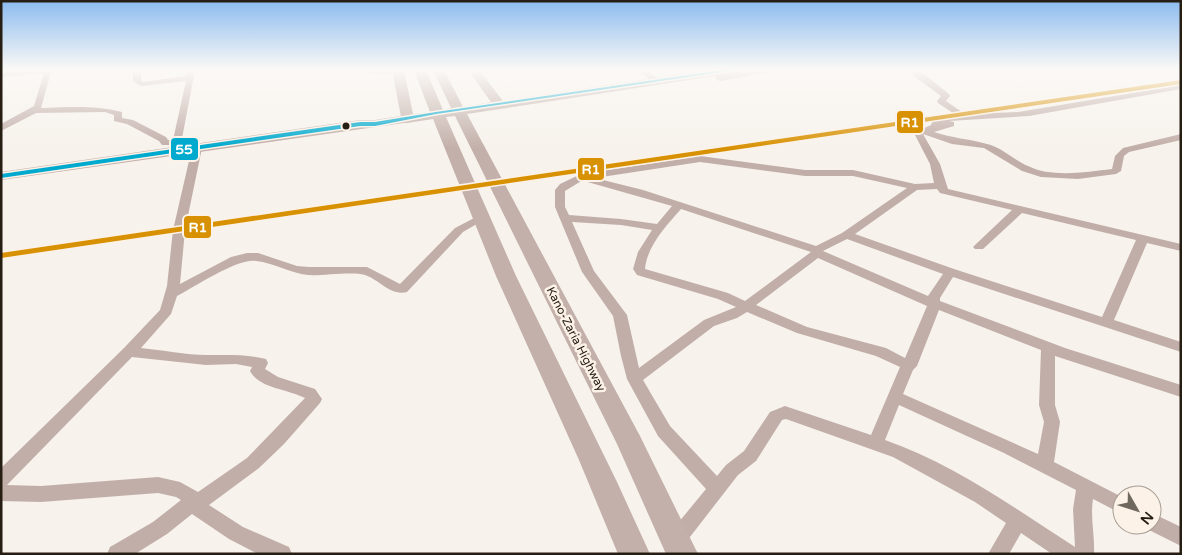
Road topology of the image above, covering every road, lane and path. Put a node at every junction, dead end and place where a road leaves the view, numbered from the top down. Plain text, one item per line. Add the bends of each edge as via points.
1 (41, 96) edge
2 (187, 96) edge
3 (400, 96) edge
4 (430, 96) edge
5 (452, 96) edge
6 (493, 96) edge
7 (549, 96) edge
8 (591, 96) edge
9 (946, 96) edge
10 (1126, 96) edge
11 (500, 105) junction
12 (30, 113) junction
13 (2, 116) edge
14 (426, 116) junction
15 (959, 117) junction
16 (407, 119) junction
17 (937, 120) junction
18 (1, 128) edge
19 (1181, 137) edge
20 (175, 147) junction
21 (197, 150) junction
22 (1, 176) edge
23 (581, 178) junction
24 (1, 180) edge
25 (941, 186) junction
26 (915, 187) junction
27 (678, 206) junction
28 (1019, 209) junction
29 (480, 213) junction
30 (565, 218) junction
31 (660, 228) junction
32 (846, 235) junction
33 (1143, 238) junction
34 (979, 248) dead end
35 (1181, 248) edge
36 (817, 252) junction
37 (950, 272) junction
38 (171, 294) junction
39 (933, 303) junction
40 (747, 306) junction
41 (1107, 321) junction
42 (1181, 347) edge
43 (1048, 348) junction
44 (129, 352) junction
45 (910, 366) junction
46 (635, 379) junction
47 (1181, 391) edge
48 (895, 397) junction
49 (876, 443) junction
50 (1046, 466) junction
51 (1, 480) edge
52 (1086, 486) junction
53 (718, 489) junction
54 (1, 494) edge
55 (1112, 500) edge
56 (196, 503) junction
57 (1018, 520) junction
58 (1162, 527) edge
59 (1181, 537) edge
60 (679, 547) edge
61 (117, 554) edge
62 (282, 554) edge
63 (634, 554) edge
64 (998, 554) edge
65 (1069, 554) edge
66 (1084, 554) edge

1 - 12 street via 38,107
2 - 20 street
3 - 16 highway
4 - 29 highway
5 - 60 highway, Kano-Zaria Highway via 630,444
6 - 11 highway
7 - 11 highway
8 - 14 highway
9 - 15 street via 940,101 961,115
10 - 15 street via 1075,108
11 - 14 highway
12 - 13 street
12 - 18 street
12 - 20 street via 105,110 119,114 117,120 130,122
14 - 16 highway
15 - 17 street
16 - 21 main road
17 - 19 street via 951,124 925,132 952,142 986,146 1026,169 1051,175 1078,176 1116,171 1122,152 1139,145
17 - 25 street via 935,127 918,133 938,171
20 - 21 main road
20 - 22 main road
21 - 24 main road
21 - 38 street via 179,230
23 - 26 street via 700,159 805,173 852,173
23 - 27 street via 639,192
23 - 30 street via 560,190 560,207
25 - 26 street
25 - 28 street via 949,193
26 - 32 street
27 - 31 street
27 - 36 street
28 - 33 street
28 - 34 street
29 - 38 street via 402,289 367,271 308,271 247,257 235,260
29 - 63 highway
30 - 31 street
30 - 46 street via 588,272 620,315
31 - 40 street via 641,259 642,272
32 - 36 street
32 - 37 street
33 - 35 street
33 - 41 street
36 - 39 street
36 - 40 street
37 - 39 street via 940,285
37 - 41 street
38 - 44 street via 166,311
39 - 43 street
39 - 45 street
40 - 45 street via 802,330 881,352
40 - 46 street via 709,323
41 - 42 street
43 - 47 street
43 - 50 street via 1047,405 1052,422
44 - 51 street
44 - 56 street via 261,363 258,371 273,381 310,393 314,399 253,463
45 - 48 street
46 - 53 street via 664,431
48 - 49 street
48 - 50 street
49 - 53 street via 796,415 779,413 750,456 732,470
49 - 57 street via 956,481
50 - 52 street
52 - 55 street
52 - 66 street via 1082,509
53 - 60 street
54 - 56 street via 158,485 180,490
56 - 61 street
56 - 62 street via 220,524 248,541
57 - 64 street
57 - 65 street
58 - 59 street

